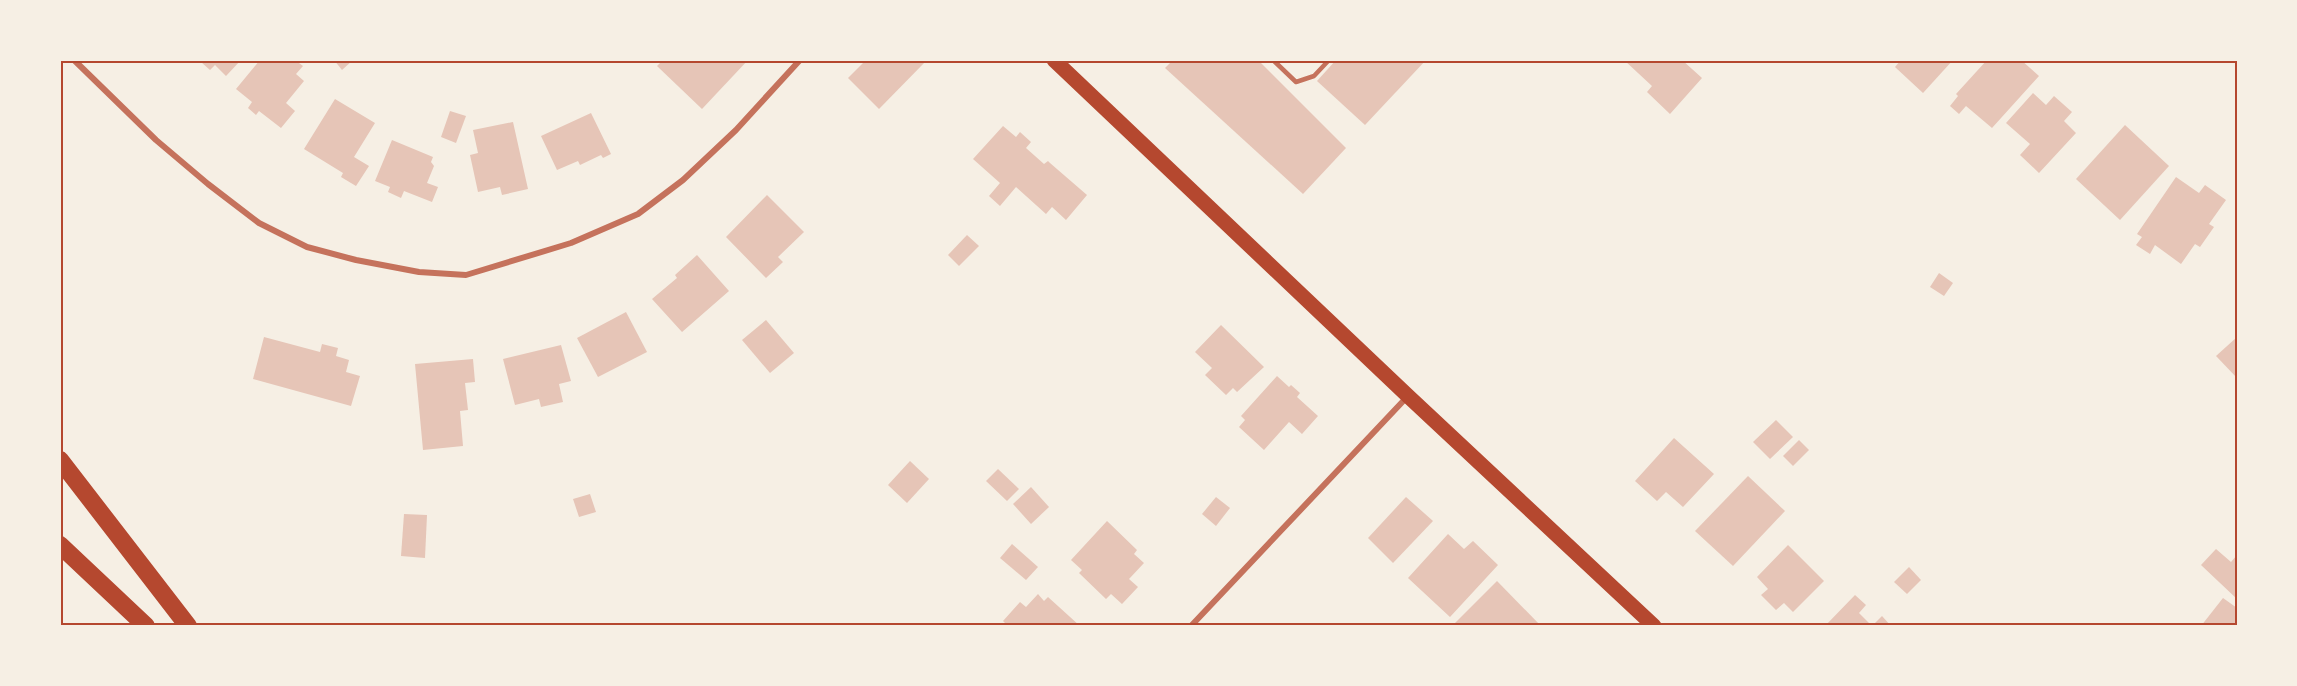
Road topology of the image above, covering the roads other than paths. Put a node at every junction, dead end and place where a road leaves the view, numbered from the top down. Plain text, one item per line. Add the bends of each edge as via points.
1 (74, 60) edge
2 (800, 60) edge
3 (1054, 60) edge
4 (1273, 60) edge
5 (1329, 60) edge
6 (1408, 396) junction
7 (60, 460) edge
8 (60, 544) edge
9 (146, 626) edge
10 (188, 626) edge
11 (1191, 626) edge
12 (1653, 626) edge

1 - 2 street via 156,140 259,223 307,247 356,260 419,272 466,274 572,243 638,214 683,180 736,130
3 - 6 main road
4 - 5 lane via 1296,82 1314,76
6 - 11 street
6 - 12 main road
7 - 10 highway
8 - 9 highway

